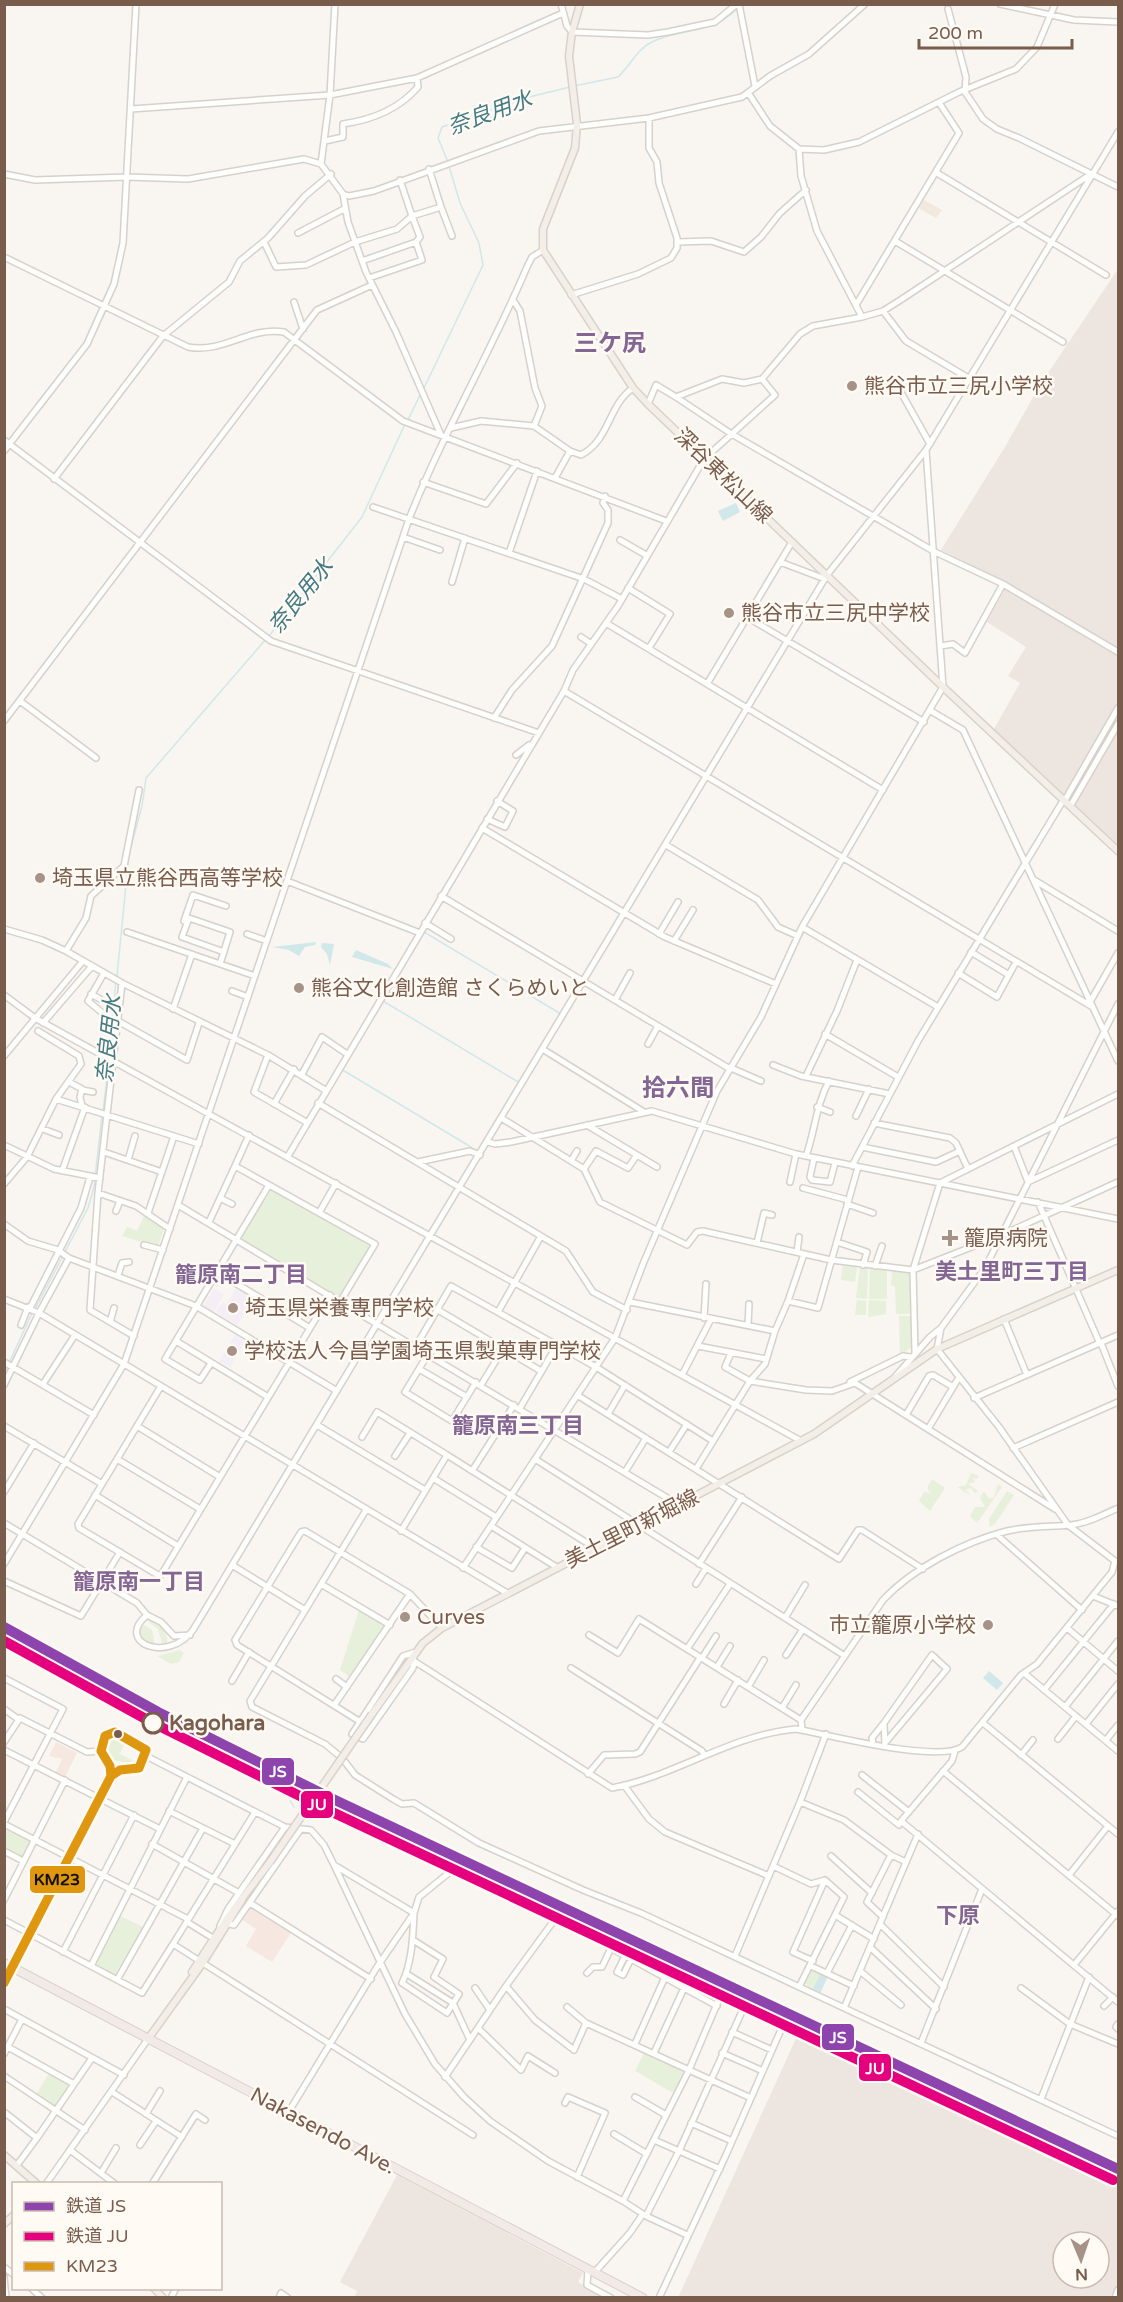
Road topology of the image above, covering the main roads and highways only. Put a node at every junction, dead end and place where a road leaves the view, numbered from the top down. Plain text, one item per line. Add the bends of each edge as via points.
1 (580, 4) edge
2 (1119, 851) edge
3 (1119, 1270) edge
4 (111, 1776) road end
5 (4, 1963) edge
6 (13, 1968) junction
7 (4, 1984) edge
8 (148, 2039) junction
9 (4, 2155) edge
10 (36, 2182) edge
11 (633, 2295) edge
12 (643, 2298) edge

1 - 2 main road, 深谷東松山線 via 569,56 577,124 570,165 543,229 543,250 571,295 633,388 648,404
3 - 8 main road, 美土里町新堀線, bridge via 937,1349 835,1422 442,1628 414,1656 372,1714
4 - 6 main road
5 - 6 highway, Nakasendo Ave.
6 - 7 main road
6 - 8 highway, Nakasendo Ave.
8 - 11 highway, Nakasendo Ave.
9 - 10 main road
11 - 12 highway, Nakasendo Ave.

